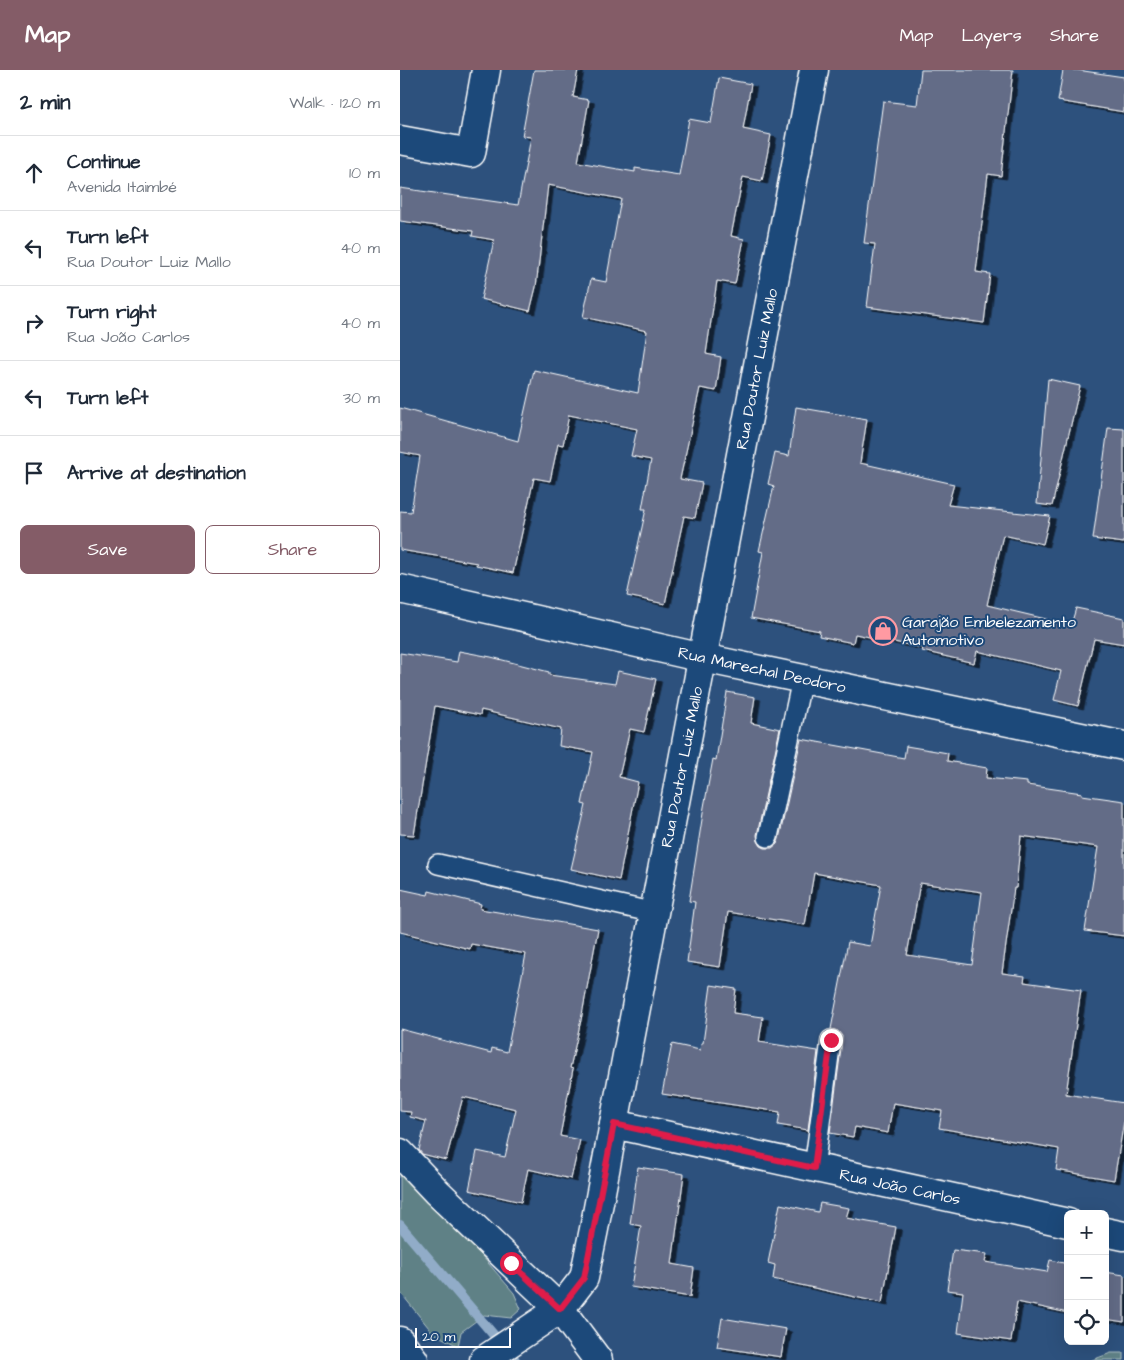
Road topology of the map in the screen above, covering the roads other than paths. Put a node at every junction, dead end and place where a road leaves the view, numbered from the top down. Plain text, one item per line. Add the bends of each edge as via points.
1 (486, 70) edge
2 (814, 70) edge
3 (400, 140) edge
4 (400, 589) edge
5 (703, 658) junction
6 (802, 678) junction
7 (1124, 746) edge
8 (768, 837) dead end
9 (438, 864) dead end
10 (655, 913) junction
11 (831, 1040) dead end
12 (614, 1124) junction
13 (400, 1153) edge
14 (814, 1168) junction
15 (1064, 1222) edge
16 (1109, 1233) edge
17 (1124, 1236) edge
18 (552, 1315) junction
19 (400, 1341) edge
20 (414, 1360) edge
21 (484, 1360) edge
22 (598, 1360) edge

1 - 3 street via 471,153
2 - 5 street, Rua Doutor Luiz Mallo
4 - 5 street, Rua Marechal Deodoro
5 - 6 street, Rua Marechal Deodoro
5 - 10 street, Rua Doutor Luiz Mallo
6 - 7 street, Rua Marechal Deodoro
6 - 8 lane
9 - 10 lane
10 - 12 street, Rua Doutor Luiz Mallo
11 - 14 lane
12 - 14 street, Rua João Carlos
12 - 18 street, Rua Doutor Luiz Mallo via 584,1278
13 - 18 street
14 - 15 street, Rua João Carlos
16 - 17 street
18 - 21 street, Rua Doutor Luiz Mallo
18 - 22 street
19 - 20 street

